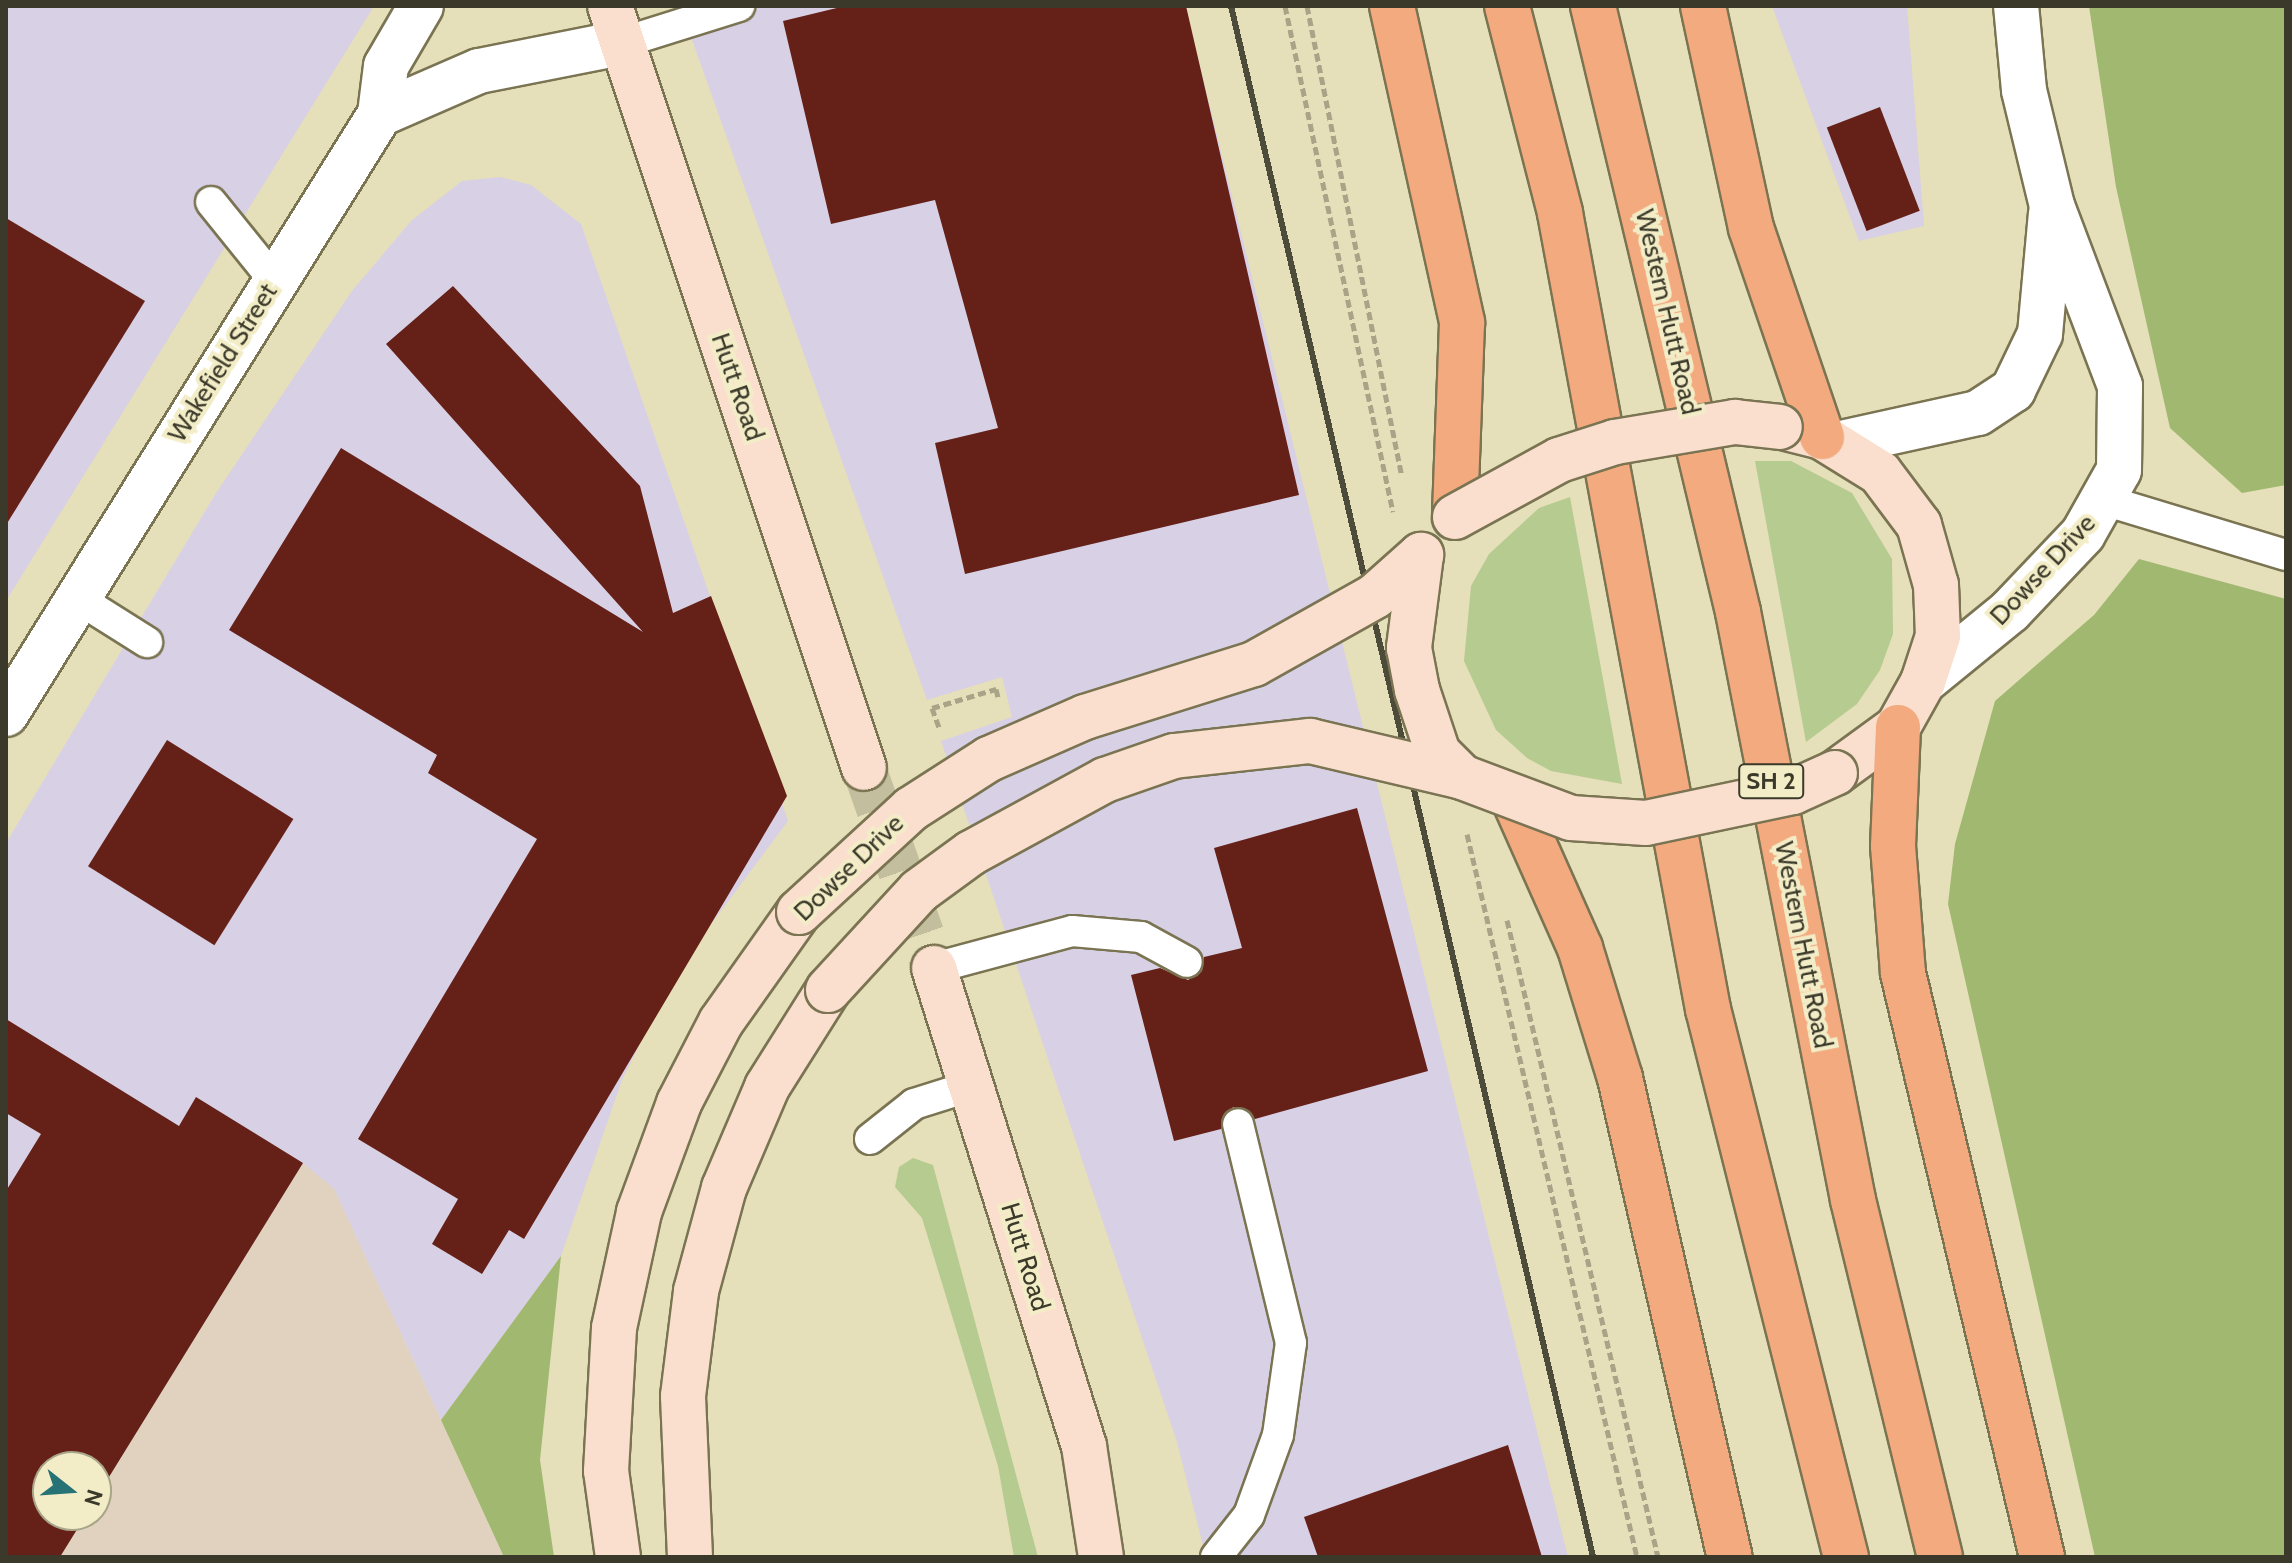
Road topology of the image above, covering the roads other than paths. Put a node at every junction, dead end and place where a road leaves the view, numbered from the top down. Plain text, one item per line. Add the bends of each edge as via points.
1 (421, 6) edge
2 (739, 6) edge
3 (1392, 6) edge
4 (1507, 6) edge
5 (1593, 6) edge
6 (1703, 6) edge
7 (2016, 6) edge
8 (616, 24) edge
9 (380, 114) junction
10 (211, 202) dead end
11 (2052, 206) junction
12 (274, 280) junction
13 (1830, 440) junction
14 (2107, 501) junction
15 (1455, 517) junction
16 (1421, 555) junction
17 (2286, 555) edge
18 (77, 598) junction
19 (147, 642) dead end
20 (1923, 682) junction
21 (6, 714) edge
22 (1898, 727) junction
23 (864, 768) tunnel mouth
24 (1462, 777) junction
25 (1515, 802) junction
26 (1187, 962) dead end
27 (934, 968) joint
28 (971, 1086) junction
29 (1238, 1124) dead end
30 (870, 1139) dead end
31 (684, 1501) junction
32 (1096, 1555) edge
33 (618, 1557) edge
34 (690, 1557) edge
35 (715, 1557) edge
36 (1216, 1557) edge
37 (1730, 1557) edge
38 (1846, 1557) edge
39 (1940, 1557) edge
40 (2042, 1557) edge

1 - 9 street, Wakefield Street via 386,66
2 - 8 lane
3 - 15 highway via 1462,323
4 - 38 highway via 1560,213 1708,1009
5 - 39 highway, Western Hutt Road / SH 2 via 1738,612 1853,1200
6 - 13 highway via 1751,228
7 - 11 street, Dowse Drive via 2024,90
8 - 9 street via 479,71
8 - 23 main road, Hutt Road
9 - 12 street, Wakefield Street
10 - 12 lane
11 - 13 street, Dowse Drive via 2040,334 2013,390 1978,413
11 - 14 street, Dowse Drive via 2120,386 2124,430
12 - 18 street, Wakefield Street
13 - 15 main road, bridge via 1735,422 1615,442 1559,460
13 - 20 main road via 1880,473 1919,525 1936,585 1938,636
14 - 17 lane
14 - 20 street, Dowse Drive via 2010,611
15 - 16 street
16 - 24 main road, bridge via 1409,648 1414,676 1425,726
16 - 33 main road, Dowse Drive, bridge via 1375,596 1254,664 1085,717 989,759 911,809 799,912 721,1022 679,1103 639,1212 614,1328 606,1471
18 - 19 lane
18 - 21 street, Wakefield Street
20 - 22 main road
22 - 25 main road, bridge via 1835,773 1793,792 1646,823 1571,818
22 - 40 highway via 1893,846 1903,973
24 - 25 main road, bridge
24 - 31 main road, bridge via 1310,741 1174,756 1105,780 971,853 919,891 828,990 767,1087 724,1188 696,1291 683,1396
25 - 37 highway via 1580,948 1620,1078
26 - 27 lane via 1141,937 1072,931
27 - 28 main road, Hutt Road
28 - 30 lane via 914,1104
28 - 32 main road, Hutt Road via 1084,1446
29 - 36 lane via 1291,1343 1278,1435 1249,1515
31 - 34 main road
31 - 35 main road

